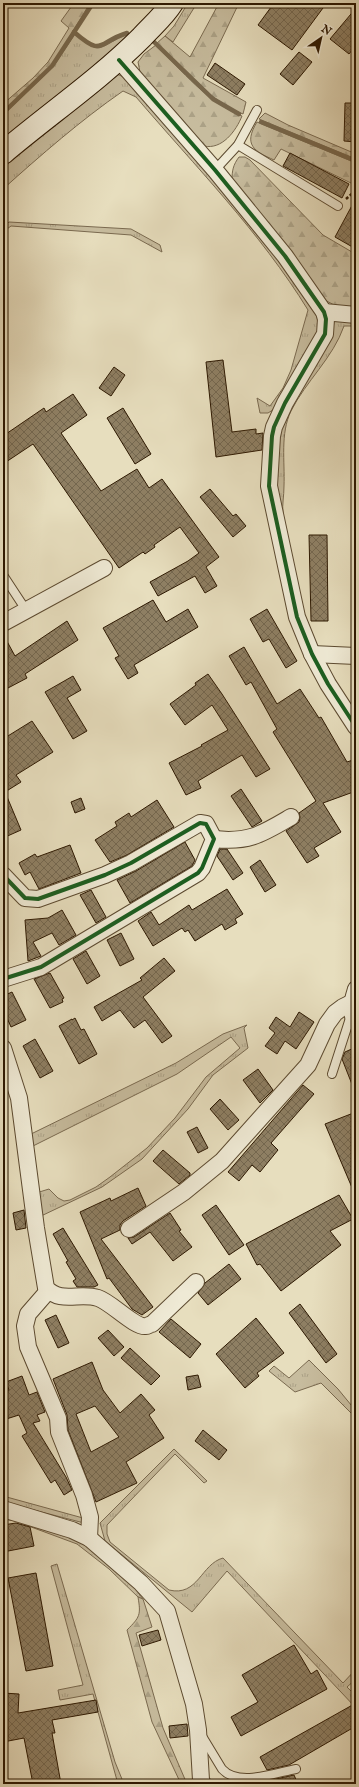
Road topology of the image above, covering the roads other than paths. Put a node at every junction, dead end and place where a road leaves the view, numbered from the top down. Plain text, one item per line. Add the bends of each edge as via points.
1 (172, 3) edge
2 (119, 60) junction
3 (257, 110) dead end
4 (238, 145) junction
5 (3, 153) edge
6 (215, 170) junction
7 (338, 206) dead end
8 (324, 312) junction
9 (356, 315) edge
10 (104, 568) dead end
11 (3, 575) edge
12 (26, 610) junction
13 (3, 623) edge
14 (312, 654) junction
15 (356, 656) edge
16 (356, 728) edge
17 (290, 817) dead end
18 (214, 839) junction
19 (3, 874) edge
20 (3, 979) edge
21 (354, 1007) edge
22 (3, 1048) edge
23 (332, 1074) dead end
24 (129, 1229) dead end
25 (196, 1282) dead end
26 (48, 1291) junction
27 (3, 1509) edge
28 (89, 1538) junction
29 (198, 1730) junction
30 (296, 1769) dead end
31 (203, 1784) edge

1 - 2 street
2 - 5 street
2 - 6 street
3 - 4 lane
4 - 6 lane
4 - 7 lane
6 - 8 street via 285,256
8 - 9 street
8 - 14 street via 325,334 274,428 269,468 269,486 290,591
10 - 12 street
11 - 12 lane
12 - 13 street
14 - 15 street
14 - 16 street
17 - 18 street via 257,837 230,841
18 - 19 street via 206,824 200,823 125,866 38,899 26,898
18 - 20 street via 198,874 41,967
21 - 23 lane
21 - 24 street via 343,1007 335,1013 327,1024 308,1065 222,1161 184,1192
22 - 26 street via 19,1098 36,1228
25 - 26 street via 152,1324 146,1326 139,1325 98,1298 64,1297
26 - 28 street via 28,1314 25,1326 28,1346 58,1418 59,1432 84,1495 90,1517
27 - 28 street via 56,1524
28 - 29 street via 141,1583 168,1611 194,1704
29 - 30 lane via 222,1769 235,1778 247,1779
29 - 31 street

